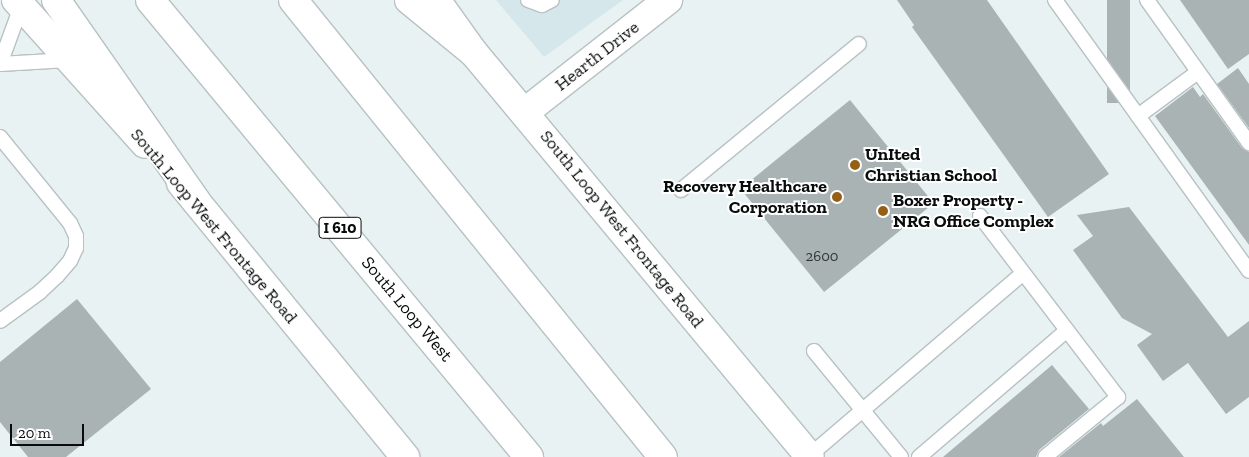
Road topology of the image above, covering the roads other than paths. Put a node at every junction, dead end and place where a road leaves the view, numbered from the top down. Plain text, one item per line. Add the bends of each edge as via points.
1 (56, 0) edge
2 (150, 0) edge
3 (293, 0) edge
4 (409, 0) edge
5 (436, 0) edge
6 (528, 0) edge
7 (552, 0) edge
8 (668, 0) edge
9 (1054, 0) edge
10 (1147, 0) edge
11 (19, 3) edge
12 (859, 44) dead end
13 (474, 53) junction
14 (70, 60) junction
15 (0, 64) edge
16 (1198, 72) junction
17 (525, 112) junction
18 (1138, 116) junction
19 (0, 138) edge
20 (1249, 143) edge
21 (681, 190) dead end
22 (197, 202) junction
23 (980, 216) dead end
24 (1249, 271) edge
25 (1022, 274) junction
26 (0, 322) edge
27 (1066, 331) junction
28 (814, 352) dead end
29 (862, 410) junction
30 (809, 456) edge
31 (405, 457) edge
32 (529, 457) edge
33 (663, 457) edge
34 (901, 457) edge
35 (918, 457) edge
36 (1045, 457) edge

1 - 22 main road
2 - 32 main road, South Loop West / I 610
3 - 33 main road
4 - 13 main road
5 - 13 main road, South Loop West Frontage Road
6 - 7 lane via 536,5
8 - 17 main road, Hearth Drive
9 - 18 lane
10 - 16 lane
11 - 14 main road, South Loop West Frontage Road
11 - 15 lane
12 - 21 lane
13 - 17 main road, South Loop West Frontage Road
14 - 15 lane
14 - 22 main road, South Loop West Frontage Road
16 - 18 lane
16 - 20 lane
17 - 30 main road, South Loop West Frontage Road
18 - 24 lane
19 - 26 lane via 70,223 76,236 76,248 70,261 40,292
22 - 31 main road, South Loop West Frontage Road
23 - 25 lane
25 - 27 lane
25 - 29 lane
27 - 35 lane
27 - 36 lane via 1118,397
28 - 29 lane
29 - 30 lane
29 - 34 lane

